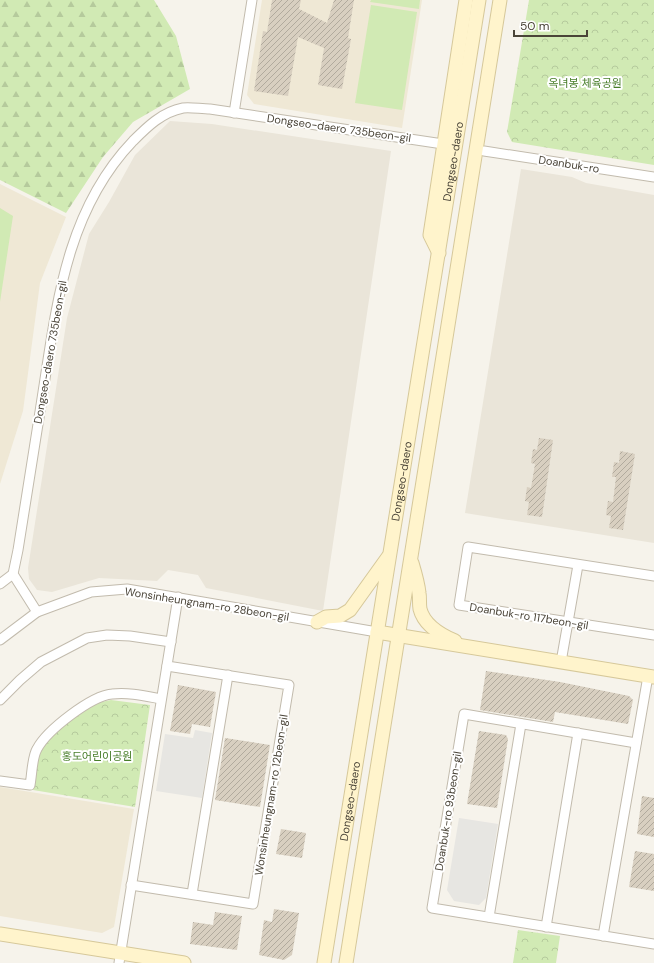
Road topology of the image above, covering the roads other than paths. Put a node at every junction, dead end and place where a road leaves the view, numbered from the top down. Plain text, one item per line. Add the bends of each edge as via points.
1 (252, 0) edge
2 (466, 0) edge
3 (479, 0) edge
4 (500, 0) edge
5 (509, 0) edge
6 (234, 113) junction
7 (443, 144) junction
8 (484, 152) junction
9 (654, 177) edge
10 (439, 252) junction
11 (459, 257) junction
12 (390, 556) junction
13 (411, 559) junction
14 (578, 565) junction
15 (13, 574) junction
16 (654, 576) edge
17 (0, 584) edge
18 (178, 598) junction
19 (37, 612) junction
20 (317, 622) junction
21 (568, 622) junction
22 (377, 632) junction
23 (654, 635) edge
24 (399, 636) junction
25 (0, 640) edge
26 (171, 642) junction
27 (472, 647) junction
28 (561, 662) junction
29 (167, 666) junction
30 (228, 675) junction
31 (651, 677) edge
32 (161, 699) junction
33 (0, 700) edge
34 (522, 724) junction
35 (578, 733) junction
36 (636, 743) junction
37 (0, 781) edge
38 (132, 885) junction
39 (192, 894) junction
40 (489, 917) junction
41 (546, 927) junction
42 (0, 934) edge
43 (603, 936) junction
44 (654, 944) edge
45 (120, 958) edge
46 (184, 963) edge
47 (324, 963) edge
48 (346, 963) edge

1 - 6 street
2 - 7 street
3 - 10 street, Dongseo-daero
4 - 11 street, Dongseo-daero
5 - 8 street
6 - 7 street, Dongseo-daero 735beon-gil
6 - 15 street, Dongseo-daero 735beon-gil via 183,108 158,118 112,166 87,209 77,231 56,308
7 - 10 street via 430,234
8 - 9 street, Doanbuk-ro
8 - 11 street via 470,237
10 - 12 street, Dongseo-daero
11 - 13 street, Dongseo-daero
12 - 20 street via 350,610 340,616 326,617
12 - 22 street, Dongseo-daero
13 - 24 street, Dongseo-daero
13 - 27 street via 424,618 444,636
14 - 16 street, Doanbuk-ro 117beon-gil
14 - 21 street
14 - 21 street, Doanbuk-ro 117beon-gil via 468,548 459,605
15 - 17 street
15 - 19 street
18 - 19 street, Wonsinheungnam-ro 28beon-gil via 127,588 91,592
18 - 20 street, Wonsinheungnam-ro 28beon-gil
18 - 26 street
19 - 25 street, Wonsinheungnam-ro 28beon-gil
20 - 22 street, Wonsinheungnam-ro 28beon-gil
21 - 23 street, Doanbuk-ro 117beon-gil
21 - 28 street
22 - 24 street
22 - 47 street, Dongseo-daero
24 - 27 street
24 - 48 street, Dongseo-daero
26 - 29 street
26 - 33 street via 130,636 106,635 87,638 41,662
27 - 28 street
28 - 31 street
29 - 30 street, Wonsinheungnam-ro 12beon-gil
29 - 32 street
30 - 39 street
30 - 39 street, Wonsinheungnam-ro 12beon-gil via 289,685 254,904
31 - 36 street
32 - 37 street via 126,693 95,698 47,734 36,750 30,785
32 - 38 street
34 - 35 street, Doanbuk-ro 93beon-gil
34 - 40 street
34 - 40 street, Doanbuk-ro 93beon-gil via 464,714 432,908
35 - 36 street, Doanbuk-ro 93beon-gil
35 - 41 street
36 - 43 street
38 - 39 street, Wonsinheungnam-ro 12beon-gil
38 - 45 street
40 - 41 street, Doanbuk-ro 93beon-gil
41 - 43 street, Doanbuk-ro 93beon-gil
42 - 45 street
43 - 44 street, Doanbuk-ro 93beon-gil
45 - 46 street

